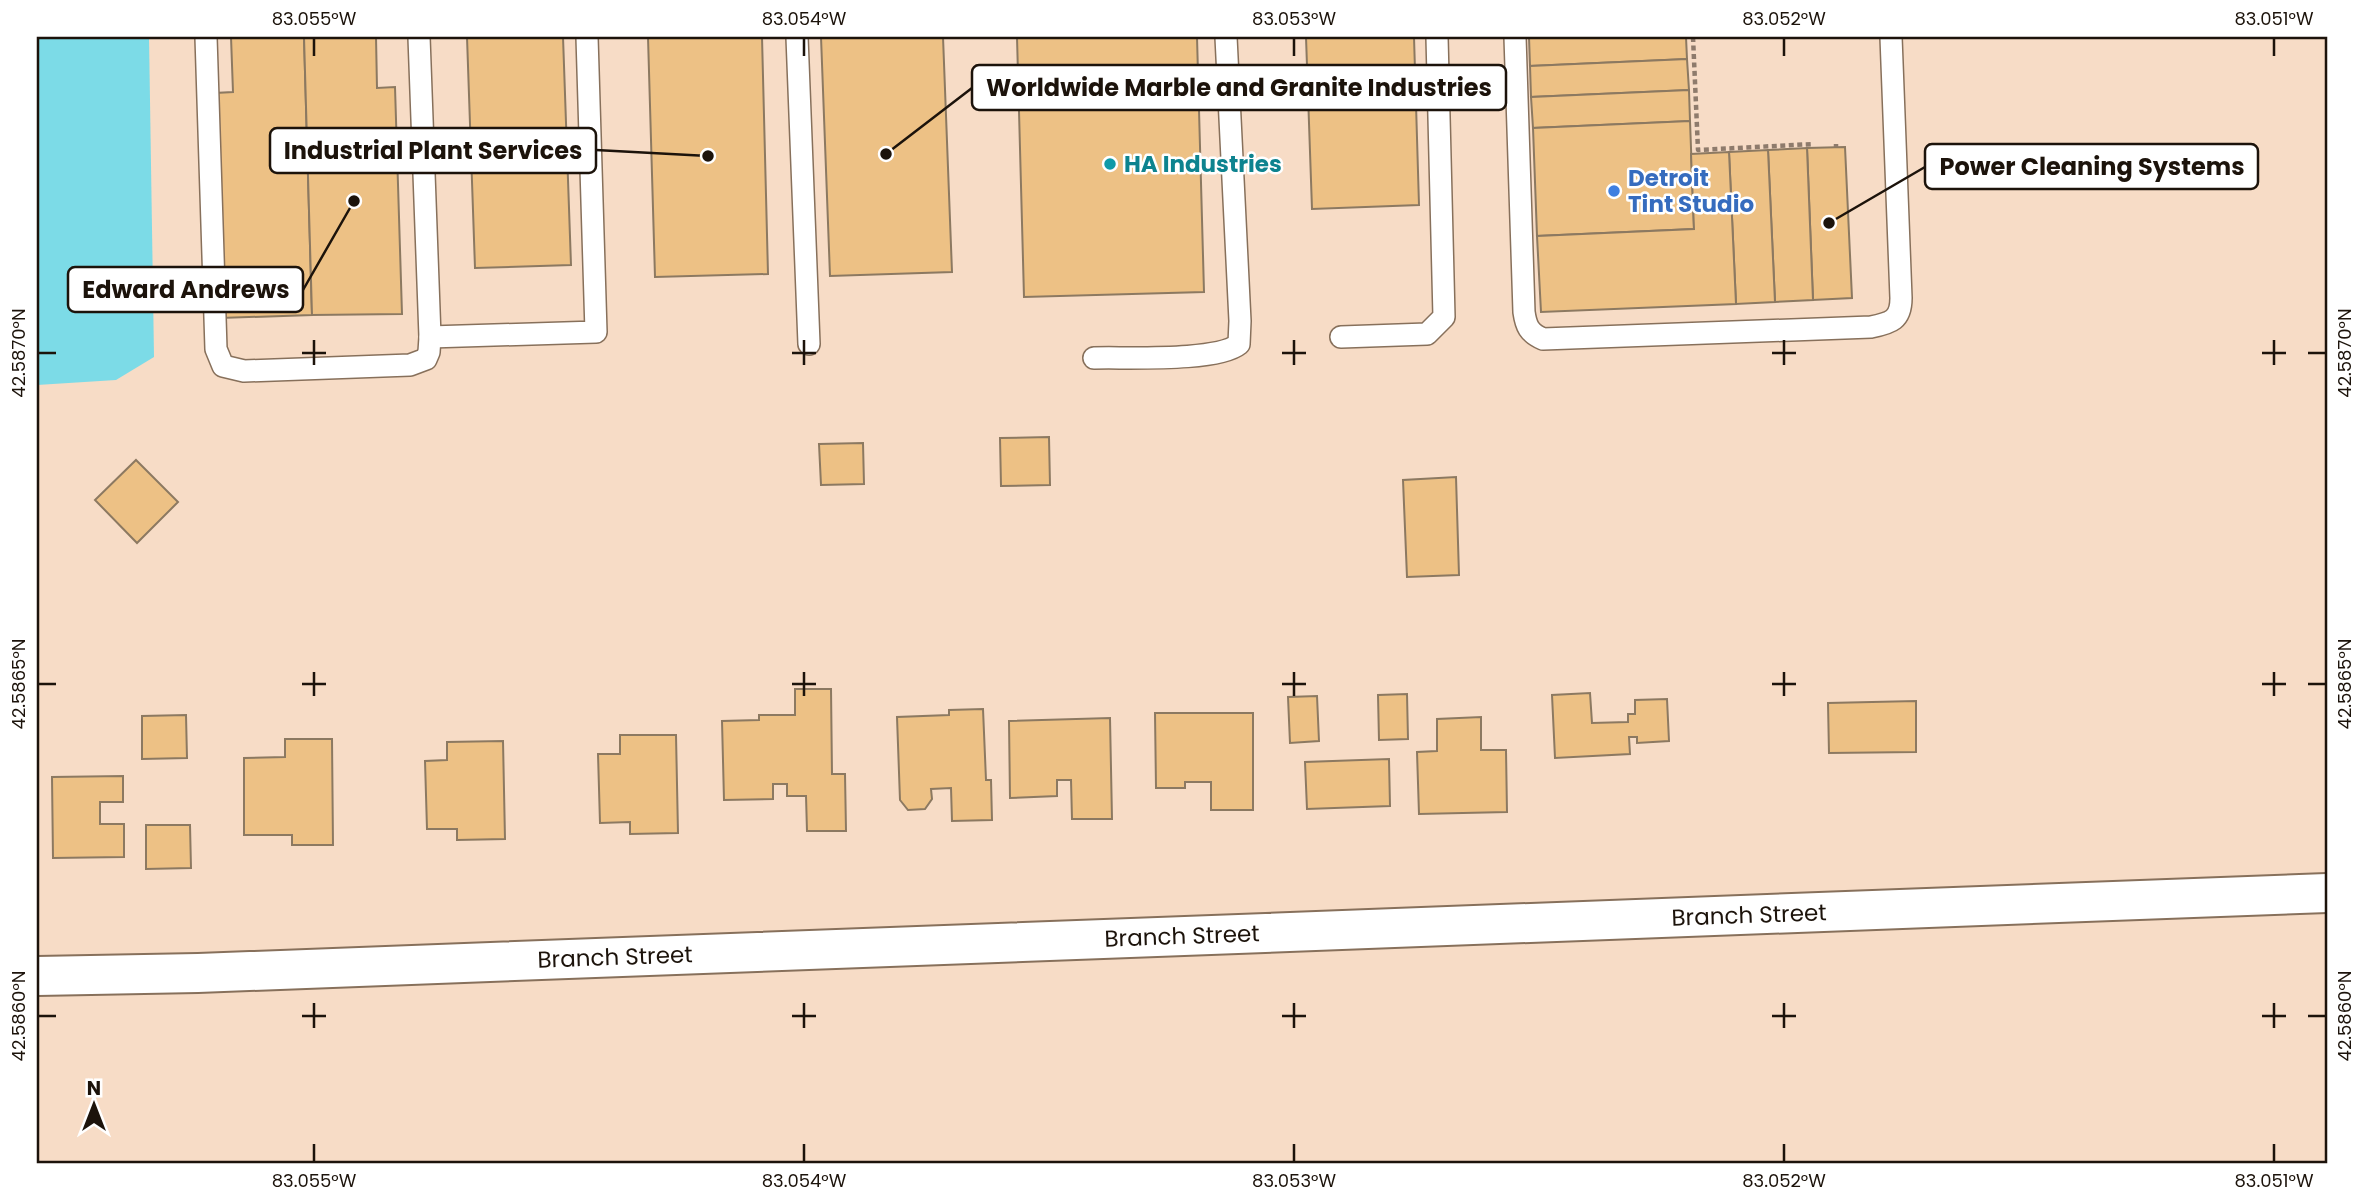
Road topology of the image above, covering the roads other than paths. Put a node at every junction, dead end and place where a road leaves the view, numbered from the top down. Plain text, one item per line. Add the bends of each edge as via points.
1 (206, 37) edge
2 (419, 37) edge
3 (587, 37) edge
4 (797, 37) edge
5 (1226, 37) edge
6 (1437, 37) edge
7 (1515, 37) edge
8 (1891, 37) edge
9 (430, 337) junction
10 (1341, 337) dead end
11 (810, 344) dead end
12 (1094, 358) dead end
13 (2327, 893) edge
14 (37, 976) edge

1 - 9 lane via 216,349 223,366 244,371 410,365 426,359
2 - 9 lane
3 - 9 lane via 596,332
4 - 11 lane
5 - 12 lane via 1239,344 1209,355
6 - 10 lane via 1444,317 1427,334
7 - 8 lane via 1524,312 1528,329 1542,339 1871,327 1894,320 1901,310 1901,298
13 - 14 street, Branch Street

